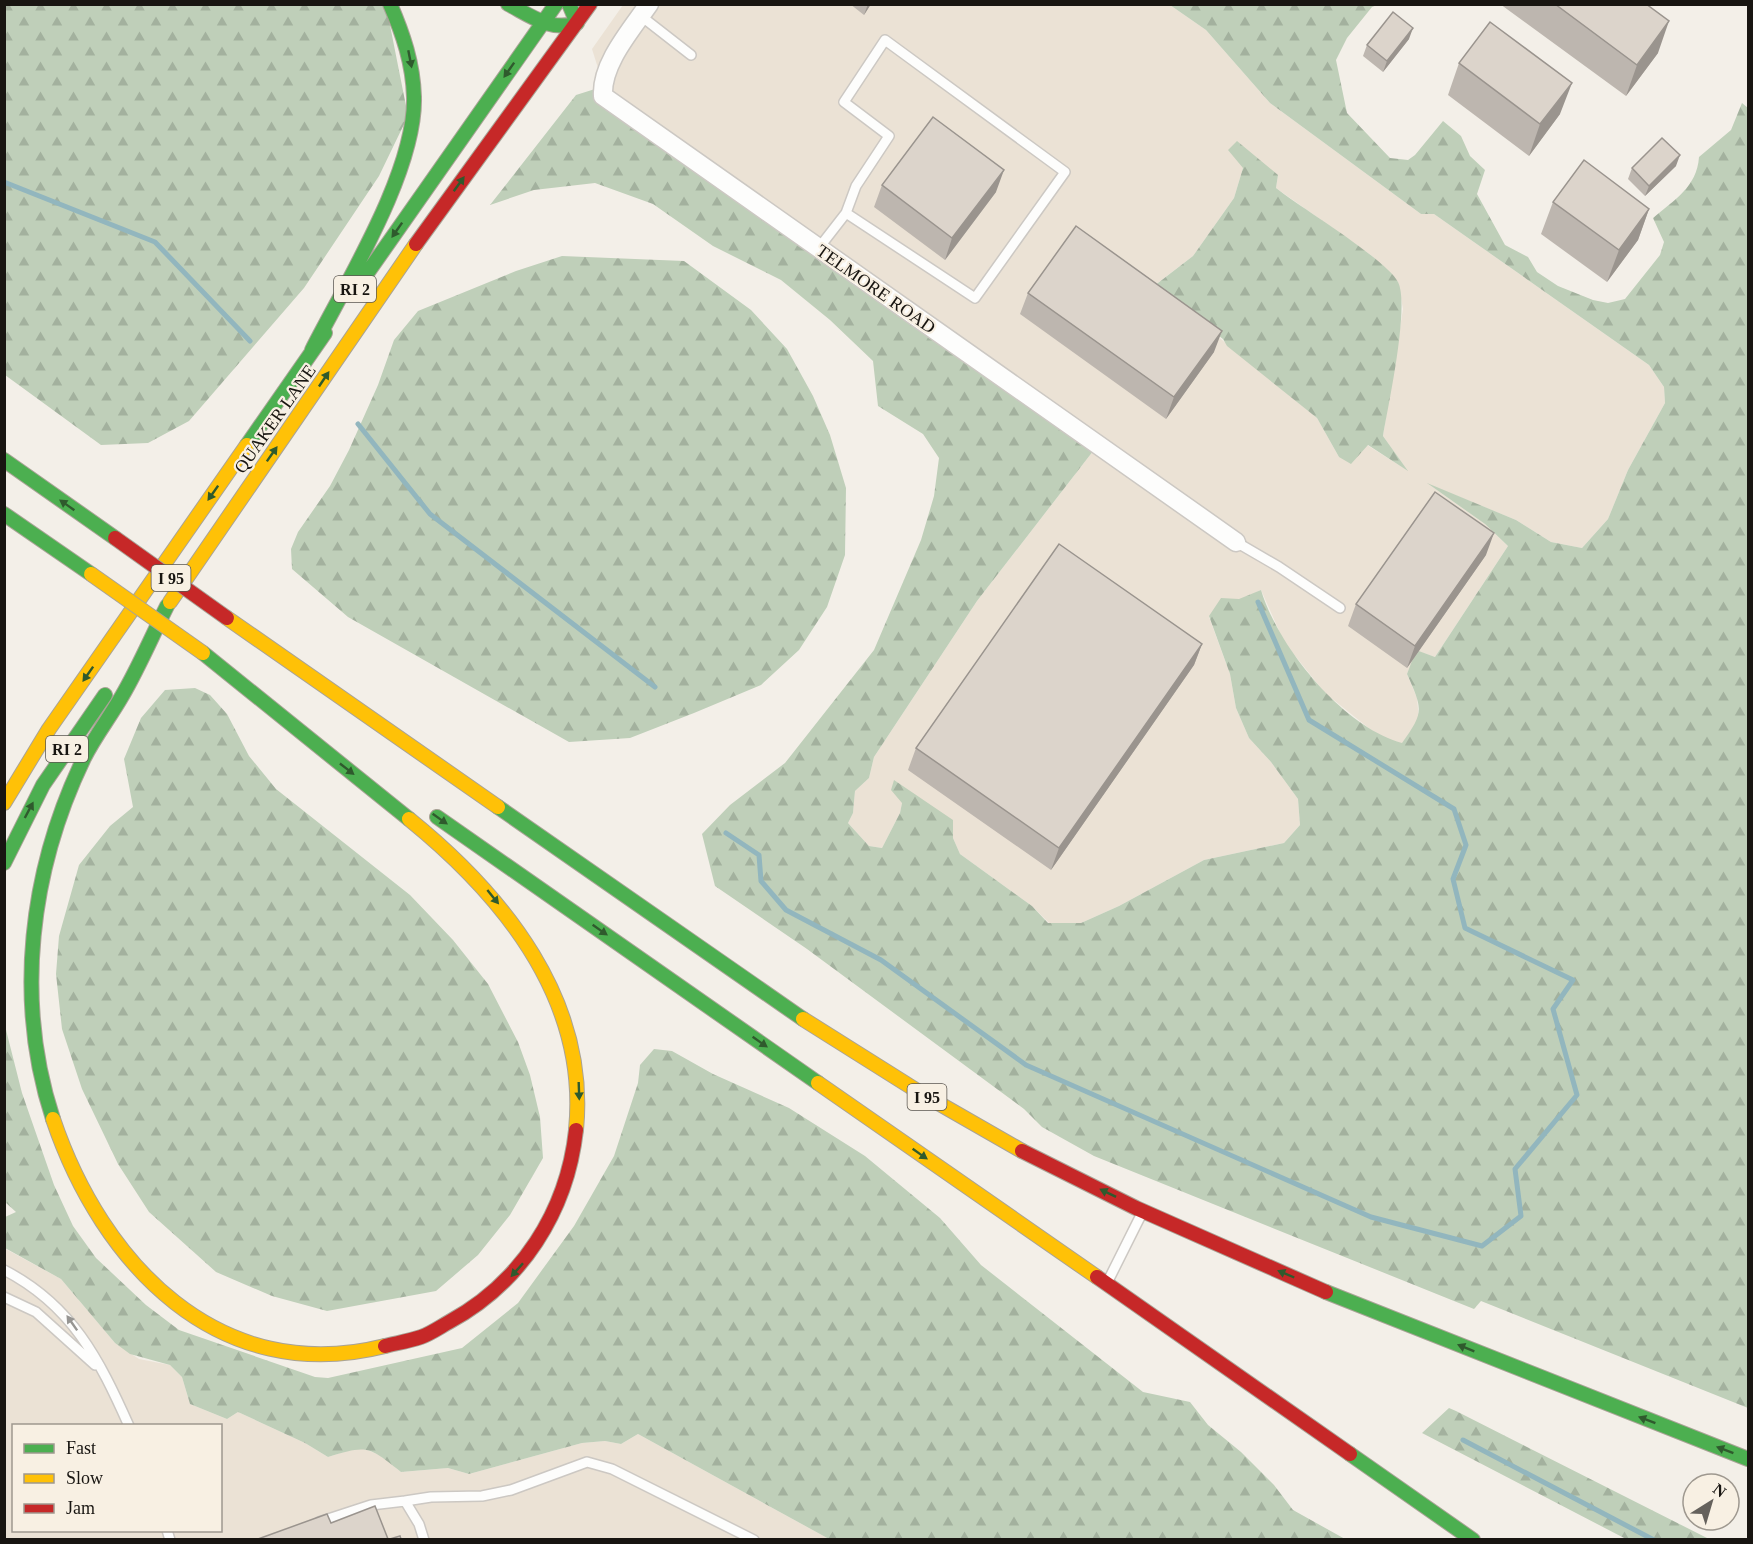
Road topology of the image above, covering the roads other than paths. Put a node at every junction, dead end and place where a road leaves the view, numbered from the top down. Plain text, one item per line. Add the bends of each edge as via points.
1 (390, 4) edge
2 (508, 4) edge
3 (556, 4) edge
4 (569, 4) edge
5 (590, 4) edge
6 (645, 10) edge
7 (542, 22) junction
8 (577, 23) junction
9 (691, 55) dead end
10 (846, 213) junction
11 (818, 249) junction
12 (312, 350) junction
13 (4, 460) edge
14 (4, 514) edge
15 (1236, 542) joint
16 (167, 606) junction
17 (1340, 608) dead end
18 (203, 653) junction
19 (379, 776) dead end
20 (4, 803) edge
21 (428, 810) dead end
22 (4, 863) edge
23 (1143, 1211) junction
24 (4, 1270) edge
25 (1106, 1285) junction
26 (4, 1297) edge
27 (103, 1373) junction
28 (128, 1424) edge
29 (1749, 1459) edge
30 (405, 1501) junction
31 (310, 1526) edge
32 (424, 1539) edge
33 (754, 1539) edge
34 (1473, 1539) edge

1 -> 12 main road via 411,62 414,107 407,155 390,198
2 - 7 main road
3 - 7 main road, QUAKER LANE / RI 2
4 - 8 main road
5 - 8 main road, QUAKER LANE / RI 2
6 - 9 lane
6 - 11 street, TELMORE ROAD via 602,82 603,96
7 - 8 main road via 557,27
7 -> 12 main road, QUAKER LANE / RI 2
16 -> 8 main road, QUAKER LANE / RI 2 via 440,209
10 - 10 lane via 975,298 1065,172 885,40 844,102 890,136 855,186
10 - 11 lane
11 - 15 street, TELMORE ROAD
12 -> 20 main road, QUAKER LANE / RI 2 via 49,729
23 -> 13 main road, I 95, bridge via 961,1116 790,1011
14 - 18 main road, I 95, bridge
15 - 17 lane
18 -> 16 main road via 457,857 495,899 529,948 568,1026 579,1084 578,1137 568,1181 541,1240 513,1275 480,1305 438,1331 393,1347 324,1356 274,1350 213,1328 175,1305 140,1272 101,1219 70,1162 51,1109 38,1054 31,992 41,885 56,828 82,764 94,738 121,699
22 -> 16 main road, QUAKER LANE / RI 2 via 44,785
18 - 19 main road, I 95
21 -> 25 main road
23 - 25 lane
29 -> 23 main road, I 95 via 1340,1297
27 -> 24 lane via 71,1320 56,1304
25 - 34 main road
26 - 27 lane via 36,1312
27 - 28 lane
30 - 31 lane via 372,1505
30 - 32 lane
30 - 33 lane via 511,1490 587,1462 612,1469

